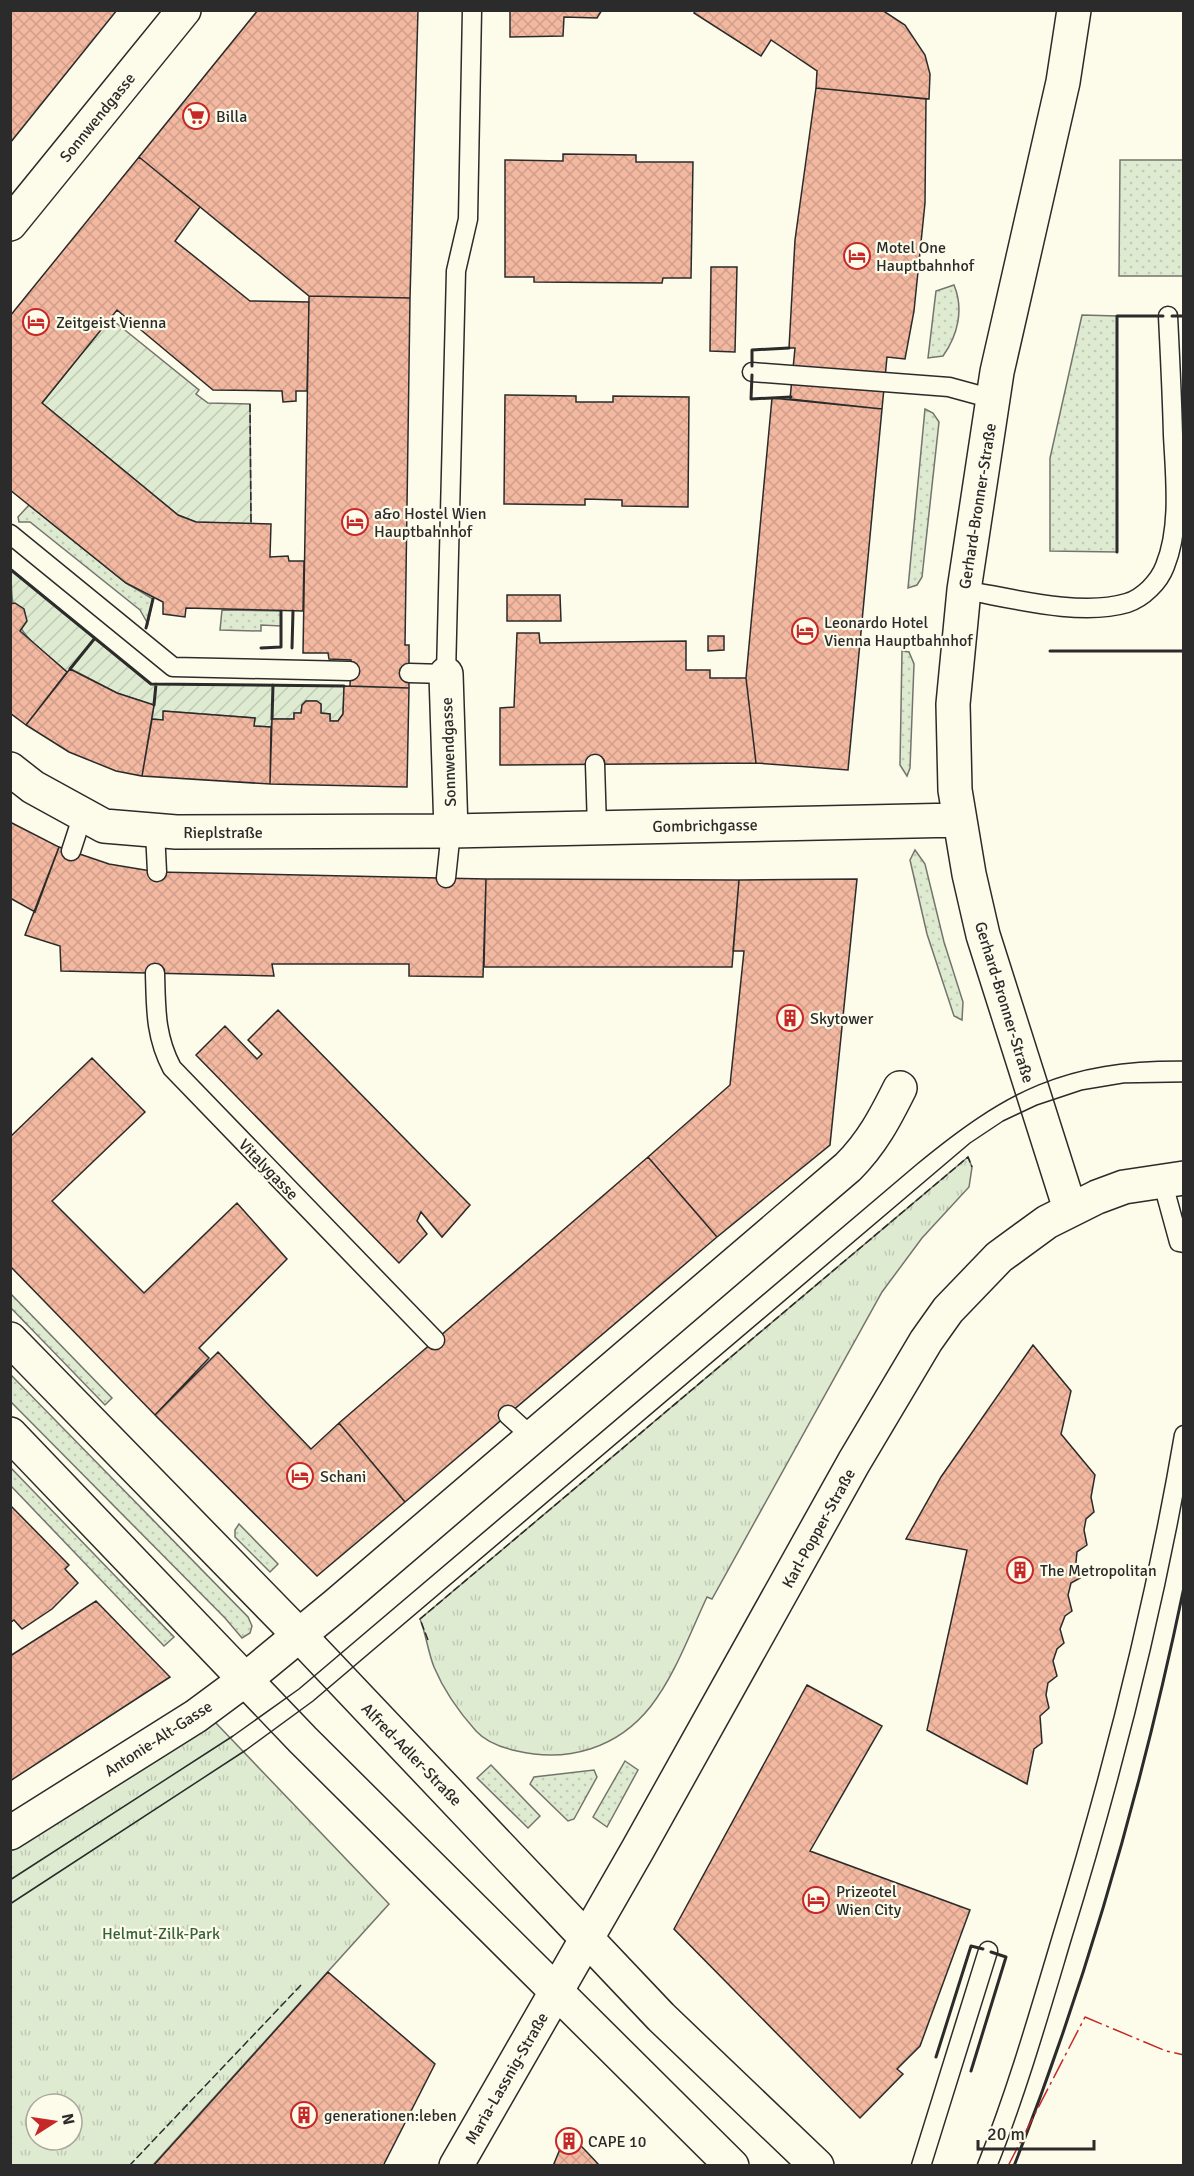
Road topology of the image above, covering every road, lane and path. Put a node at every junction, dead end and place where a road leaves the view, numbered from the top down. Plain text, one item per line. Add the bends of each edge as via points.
1 (184, 10) edge
2 (472, 10) edge
3 (1074, 10) edge
4 (10, 224) edge
5 (1168, 316) dead end
6 (752, 372) dead end
7 (993, 399) junction
8 (10, 534) edge
9 (964, 590) junction
10 (350, 671) dead end
11 (409, 673) dead end
12 (446, 674) junction
13 (595, 764) dead end
14 (10, 769) edge
15 (83, 814) junction
16 (959, 820) junction
17 (597, 828) junction
18 (155, 831) junction
19 (451, 831) junction
20 (71, 851) dead end
21 (157, 872) dead end
22 (446, 878) dead end
23 (155, 973) dead end
24 (900, 1088) dead end
25 (1173, 1179) edge
26 (1070, 1209) junction
27 (1184, 1243) edge
28 (10, 1339) edge
29 (435, 1340) dead end
30 (10, 1434) edge
31 (1184, 1435) edge
32 (300, 1635) junction
33 (246, 1679) junction
34 (10, 1833) edge
35 (587, 1938) junction
36 (988, 1951) dead end
37 (557, 1992) junction
38 (456, 2166) edge
39 (732, 2166) edge
40 (817, 2166) edge
41 (921, 2166) edge
42 (987, 2166) edge

1 - 4 street, Sonnwendgasse
2 - 12 lane via 468,219 456,271
3 - 7 street, Gerhard-Bronner-Straße via 1063,82 1014,289
5 - 9 lane via 1174,503 1171,544 1165,567 1154,584 1129,603 1096,608
6 - 7 lane via 949,387
7 - 9 street, Gerhard-Bronner-Straße
8 - 10 lane via 173,667
9 - 16 street, Gerhard-Bronner-Straße via 953,704
11 - 12 lane
12 - 19 street, Sonnwendgasse
13 - 17 lane
14 - 15 street, Rieplstraße via 33,787
15 - 18 street, Rieplstraße via 104,826
15 - 20 lane
16 - 17 street, Gombrichgasse
16 - 26 street, Gerhard-Bronner-Straße via 983,935
17 - 19 street, Gombrichgasse
18 - 19 street, Rieplstraße
18 - 21 lane
19 - 22 lane
23 - 29 lane, Vitalygasse via 156,1023 161,1047 172,1068
24 - 32 street via 867,1148 848,1167 520,1426
25 - 26 street, Karl-Popper-Straße via 1124,1187
25 - 27 lane via 1179,1242
26 - 35 street, Karl-Popper-Straße via 999,1257 948,1310 926,1341
28 - 32 street, Alfred-Adler-Straße
30 - 33 street
31 - 42 lane via 1164,1549 1123,1726 1040,2012
32 - 33 street, Antonie-Alt-Gasse
32 - 35 street, Alfred-Adler-Straße
33 - 34 street, Antonie-Alt-Gasse via 196,1716
33 - 37 street
35 - 37 street, Karl-Popper-Straße
35 - 40 street, Alfred-Adler-Straße via 661,2017
36 - 41 lane
37 - 38 street, Maria-Lassnig-Straße
37 - 39 street

